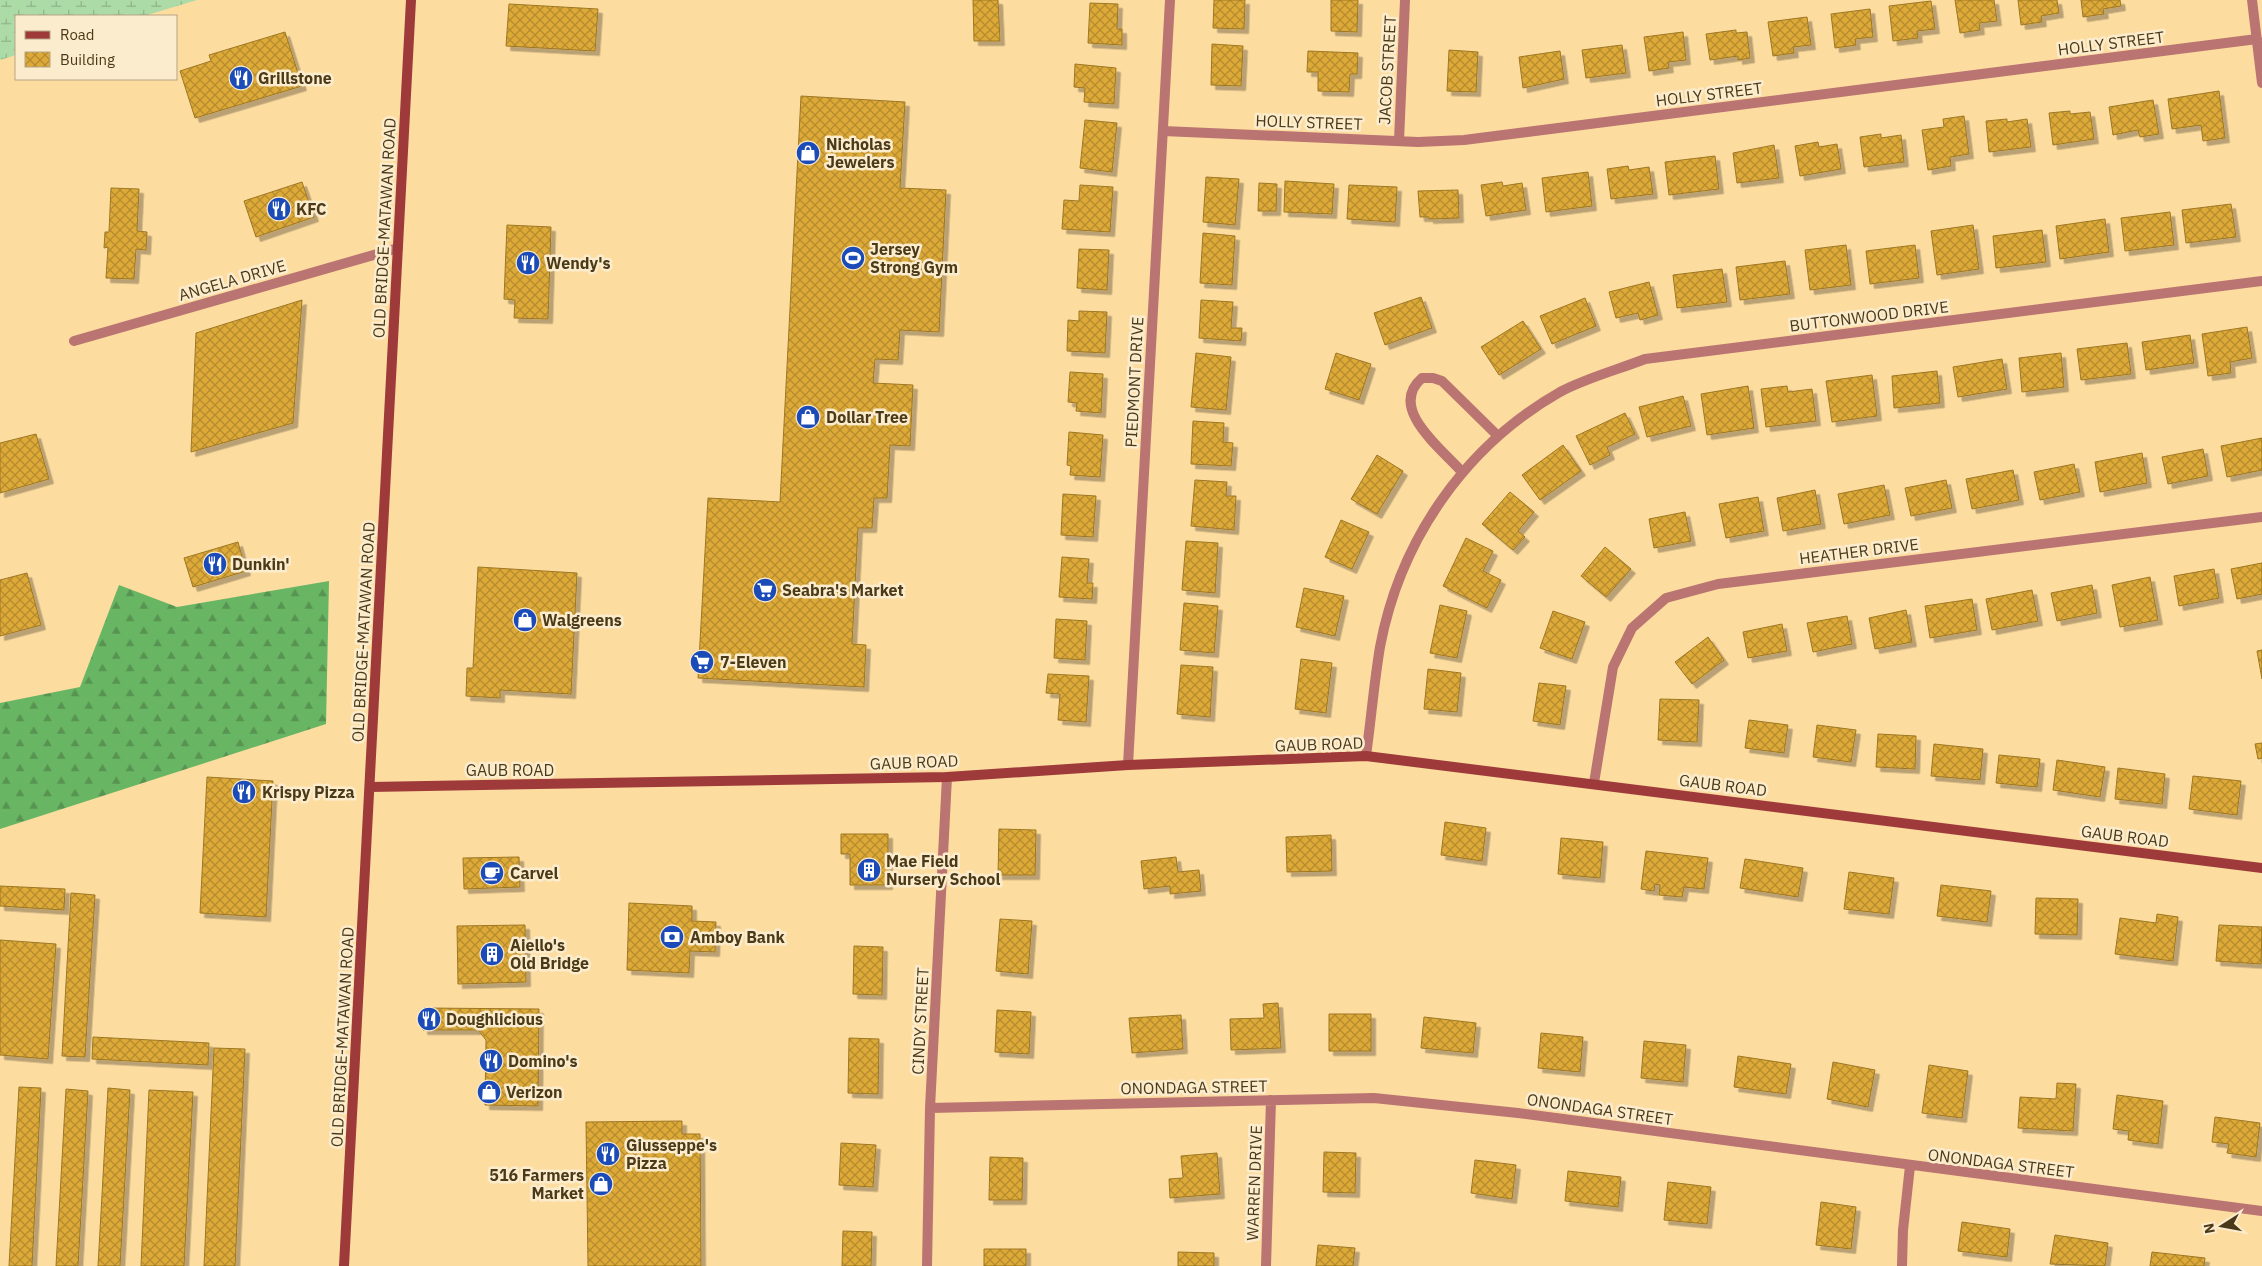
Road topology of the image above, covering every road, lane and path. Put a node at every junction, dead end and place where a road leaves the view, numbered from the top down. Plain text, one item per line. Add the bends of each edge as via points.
1 (411, 0) edge
2 (1170, 0) edge
3 (1405, 0) edge
4 (2252, 0) edge
5 (2257, 39) junction
6 (2262, 83) edge
7 (1163, 131) junction
8 (1399, 141) junction
9 (398, 248) junction
10 (2262, 281) edge
11 (74, 342) dead end
12 (1498, 436) junction
13 (1462, 472) junction
14 (2262, 517) edge
15 (1366, 756) junction
16 (1128, 765) junction
17 (947, 777) junction
18 (1594, 783) junction
19 (370, 787) junction
20 (2262, 868) edge
21 (1271, 1100) junction
22 (930, 1108) junction
23 (1910, 1166) junction
24 (2262, 1211) edge
25 (344, 1266) edge
26 (926, 1266) edge
27 (1266, 1266) edge
28 (1902, 1266) edge

1 - 9 street, OLD BRIDGE-MATAWAN ROAD
2 - 7 street, PIEDMONT DRIVE
3 - 8 street, JACOB STREET
4 - 5 street
5 - 6 street
5 - 8 street, HOLLY STREET via 1488,138
7 - 8 street, HOLLY STREET
7 - 16 street, PIEDMONT DRIVE
9 - 11 street, ANGELA DRIVE
9 - 19 street, OLD BRIDGE-MATAWAN ROAD
10 - 12 street, BUTTONWOOD DRIVE via 1645,359 1562,391
12 - 13 street, BUTTONWOOD DRIVE
12 - 13 street via 1442,381 1422,378 1412,386 1408,399 1418,423
13 - 15 street, BUTTONWOOD DRIVE via 1428,518 1391,603 1380,647
14 - 18 street, HEATHER DRIVE via 1718,584 1666,598 1632,628 1613,666
15 - 16 street, GAUB ROAD
15 - 18 street, GAUB ROAD
16 - 17 street, GAUB ROAD
17 - 19 street, GAUB ROAD
17 - 22 street, CINDY STREET
18 - 20 street, GAUB ROAD
19 - 25 street, OLD BRIDGE-MATAWAN ROAD
21 - 22 street, ONONDAGA STREET
21 - 23 street, ONONDAGA STREET via 1374,1098 1508,1112
21 - 27 street, WARREN DRIVE
22 - 26 street, CINDY STREET
23 - 24 street, ONONDAGA STREET
23 - 28 street via 1902,1230

